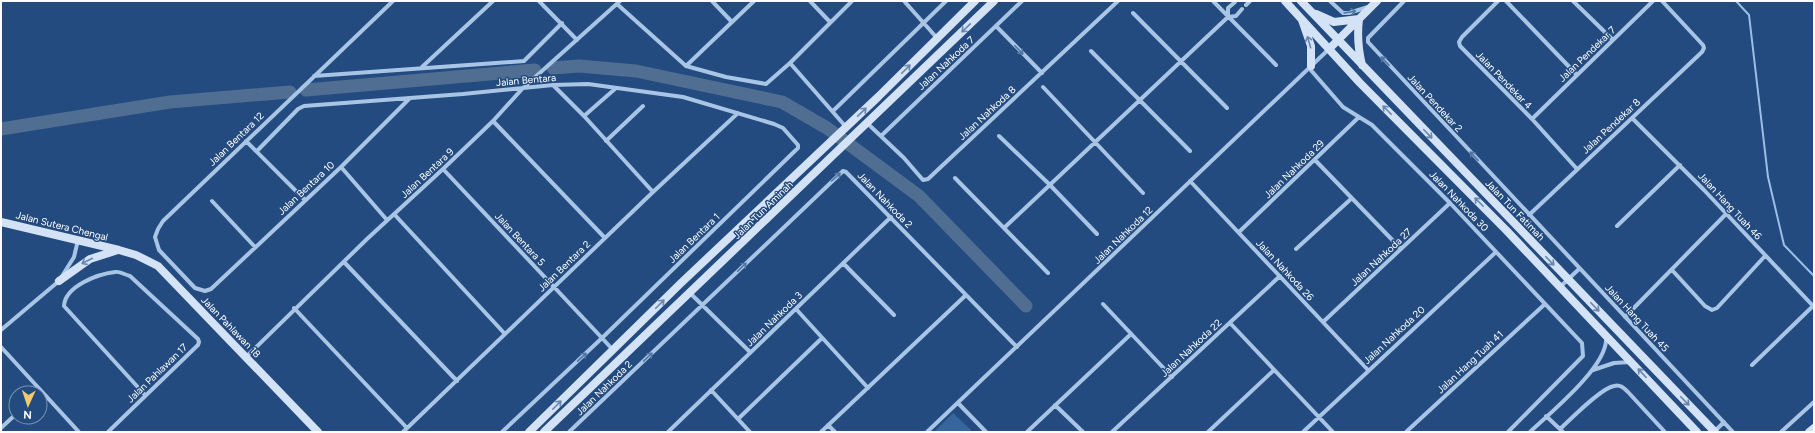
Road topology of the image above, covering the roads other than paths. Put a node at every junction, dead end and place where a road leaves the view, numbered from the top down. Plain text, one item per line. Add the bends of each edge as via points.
1 (393, 1) edge
2 (494, 1) edge
3 (539, 1) edge
4 (712, 1) edge
5 (754, 1) edge
6 (810, 1) edge
7 (852, 1) edge
8 (904, 1) edge
9 (946, 1) edge
10 (975, 1) edge
11 (994, 1) edge
12 (1022, 1) edge
13 (1118, 1) edge
14 (1214, 1) edge
15 (1250, 1) edge
16 (1285, 1) edge
17 (1301, 1) edge
18 (1330, 1) edge
19 (1404, 1) edge
20 (1498, 1) edge
21 (1506, 1) edge
22 (1573, 1) edge
23 (1653, 1) edge
24 (1662, 1) edge
25 (1235, 2) dead end
26 (618, 3) edge
27 (1375, 3) edge
28 (1246, 5) dead end
29 (1242, 9) dead end
30 (1310, 10) junction
31 (1134, 13) dead end
32 (1228, 16) junction
33 (1301, 18) junction
34 (1359, 19) junction
35 (732, 22) junction
36 (830, 22) junction
37 (562, 23) junction
38 (924, 23) junction
39 (996, 26) junction
40 (937, 38) junction
41 (577, 40) junction
42 (1338, 40) junction
43 (1613, 40) junction
44 (1329, 49) junction
45 (1091, 51) dead end
46 (1181, 60) junction
47 (790, 63) junction
48 (1276, 65) dead end
49 (686, 66) junction
50 (1362, 66) junction
51 (1310, 67) junction
52 (422, 68) junction
53 (1042, 73) junction
54 (1577, 75) junction
55 (314, 76) junction
56 (553, 85) junction
57 (1043, 87) dead end
58 (523, 88) junction
59 (616, 88) junction
60 (411, 98) junction
61 (1140, 101) junction
62 (643, 106) dead end
63 (1227, 108) dead end
64 (833, 111) junction
65 (738, 113) junction
66 (584, 116) junction
67 (1359, 117) junction
68 (1632, 118) junction
69 (1532, 119) junction
70 (493, 121) junction
71 (867, 123) junction
72 (846, 127) junction
73 (881, 136) junction
74 (999, 136) dead end
75 (246, 141) junction
76 (606, 141) junction
77 (1095, 141) junction
78 (797, 149) joint
79 (257, 151) junction
80 (1190, 151) dead end
81 (1315, 160) junction
82 (1680, 166) junction
83 (340, 167) junction
84 (444, 169) junction
85 (1577, 169) junction
86 (955, 178) dead end
87 (1190, 181) junction
88 (1049, 184) junction
89 (653, 192) junction
90 (1144, 193) dead end
91 (1352, 198) junction
92 (305, 200) junction
93 (212, 201) dead end
94 (1450, 203) junction
95 (394, 214) junction
96 (1726, 214) junction
97 (1529, 215) junction
98 (891, 217) junction
99 (388, 220) junction
100 (1, 222) edge
101 (1617, 226) dead end
102 (1004, 228) junction
103 (1239, 232) junction
104 (1097, 234) dead end
105 (605, 238) junction
106 (78, 240) junction
107 (255, 247) junction
108 (1296, 249) dead end
109 (1401, 249) junction
110 (119, 250) junction
111 (1496, 252) junction
112 (1765, 256) junction
113 (344, 262) junction
114 (843, 263) junction
115 (1579, 269) junction
116 (1672, 270) junction
117 (1048, 273) dead end
118 (1280, 276) junction
119 (1568, 279) junction
120 (59, 281) junction
121 (554, 287) junction
122 (1560, 287) junction
123 (210, 289) joint
124 (690, 293) junction
125 (966, 295) junction
126 (1103, 304) dead end
127 (1545, 304) junction
128 (702, 305) junction
129 (1813, 306) edge
130 (294, 308) junction
131 (796, 309) junction
132 (894, 315) dead end
133 (1625, 317) junction
134 (1323, 322) junction
135 (1230, 323) junction
136 (1, 330) edge
137 (505, 334) junction
138 (1131, 334) junction
139 (1606, 335) junction
140 (602, 338) junction
141 (822, 338) junction
142 (1, 347) edge
143 (1017, 347) junction
144 (613, 350) junction
145 (750, 352) junction
146 (246, 357) junction
147 (1631, 362) junction
148 (1752, 366) dead end
149 (1274, 370) junction
150 (1368, 370) junction
151 (1593, 370) junction
152 (1172, 377) junction
153 (457, 381) junction
154 (35, 385) edge
155 (868, 388) junction
156 (711, 390) junction
157 (145, 395) junction
158 (48, 399) edge
159 (1814, 402) edge
160 (958, 403) junction
161 (1055, 405) junction
162 (1546, 416) junction
163 (1319, 417) junction
164 (738, 419) junction
165 (1724, 422) junction
166 (828, 425) junction
167 (407, 428) junction
168 (1814, 428) edge
169 (1561, 431) edge
170 (79, 432) edge
171 (108, 432) edge
172 (318, 432) edge
173 (403, 432) edge
174 (502, 432) edge
175 (529, 432) edge
176 (544, 432) edge
177 (569, 432) edge
178 (668, 432) edge
179 (750, 432) edge
180 (821, 432) edge
181 (835, 432) edge
182 (927, 432) edge
183 (986, 432) edge
184 (1027, 432) edge
185 (1083, 432) edge
186 (1112, 432) edge
187 (1208, 432) edge
188 (1303, 432) edge
189 (1333, 432) edge
190 (1406, 432) edge
191 (1508, 432) edge
192 (1530, 432) edge
193 (1665, 432) edge
194 (1697, 432) edge
195 (1714, 432) edge
196 (1733, 432) edge
197 (1781, 432) edge
198 (1809, 432) edge

1 - 55 street, Jalan Bentara 12
2 - 52 street
3 - 37 street
4 - 35 street
5 - 35 street
6 - 36 street
7 - 36 street
8 - 38 street
9 - 38 street
10 - 40 main road, Jalan Tun Aminah
11 -> 71 main road, Jalan Tun Aminah
12 - 39 street, Jalan Nahkoda 7
13 - 53 street, Jalan Nahkoda 8
14 - 32 street
15 - 28 street
16 - 33 main road, Jalan Tun Fatimah
17 - 30 main road, Jalan Tun Fatimah
18 -> 27 street via 1343,14 1358,11
97 -> 19 street, Jalan Pendekar 2 via 1368,42 1368,38
20 - 69 street, Jalan Pendekar 4 via 1459,42 1465,52
21 - 54 street
22 - 43 street
23 - 43 street, Jalan Pendekar 7
24 - 68 street, Jalan Pendekar 8 via 1704,48
25 - 32 street via 1228,8
26 - 41 street, Jalan Bentara 9
26 - 49 street
27 - 34 main road
29 - 32 street via 1236,16
30 - 34 main road via 1334,22
30 - 42 main road, Jalan Tun Fatimah
31 - 46 street
32 - 46 street
32 - 48 street
33 - 44 main road, Jalan Tun Fatimah
51 -> 33 main road via 1311,46
34 - 42 main road
34 - 50 main road via 1357,35
35 - 49 street
36 - 47 street
37 - 41 street
37 - 52 street, Jalan Bentara via 524,61
38 - 40 street
38 - 64 street
39 -> 53 street
39 - 73 street, Jalan Nahkoda 7
72 -> 40 main road, Jalan Tun Aminah
41 - 58 street, Jalan Bentara 9
42 - 44 main road
42 - 50 main road, Jalan Tun Fatimah
43 - 54 street, Jalan Pendekar 7
44 - 51 street, Jalan Nahkoda 12
122 -> 44 main road, Jalan Tun Fatimah
45 - 61 street
46 - 61 street
46 - 63 street
47 - 49 street via 766,84
47 - 64 street
50 -> 119 main road, Jalan Tun Fatimah
51 - 67 street, Jalan Nahkoda 30 via 1343,106
51 - 87 street, Jalan Nahkoda 12
52 - 55 street, Jalan Bentara
53 - 73 street, Jalan Nahkoda 8 via 928,179 920,177
54 - 69 street, Jalan Pendekar 7
55 - 75 street, Jalan Bentara 12
56 - 58 street, Jalan Bentara
56 - 59 street, Jalan Bentara via 588,84
56 - 66 street
57 - 77 street
58 - 60 street, Jalan Bentara
58 - 70 street, Jalan Bentara 9
59 - 65 street, Jalan Bentara via 684,97
59 - 66 street
60 - 79 street, Jalan Bentara via 304,106
60 - 83 street, Jalan Bentara 10
61 - 77 street
61 - 80 street
62 - 76 street
64 - 72 street
65 - 78 street, Jalan Bentara via 783,128 798,145
65 - 89 street, Jalan Bentara 2
66 - 76 street
67 - 81 street, Jalan Nahkoda 29
67 - 94 street, Jalan Nahkoda 30 via 1372,125
68 - 82 street, Jalan Hang Tuah 46
68 - 85 street, Jalan Pendekar 8
69 - 85 street, Jalan Pendekar 4
70 - 84 street, Jalan Bentara 9
70 - 105 street
71 - 73 street, Jalan Nahkoda 8
71 - 124 main road, Jalan Tun Aminah
144 -> 72 main road, Jalan Tun Aminah
74 - 88 street
75 - 79 street
75 - 123 street, Jalan Bentara 12 via 163,221 155,237 159,250 195,288 205,291
76 - 89 street
77 - 88 street
77 - 90 street
78 - 140 street, Jalan Bentara 1
79 - 92 street
81 - 91 street
81 - 103 street, Jalan Nahkoda 29
82 - 96 street, Jalan Hang Tuah 46
82 - 101 street
83 - 92 street, Jalan Bentara 10
83 - 99 street
84 - 95 street, Jalan Bentara 9
84 - 121 street, Jalan Bentara 5
85 - 97 street, Jalan Pendekar 8
86 - 102 street
87 - 103 street, Jalan Nahkoda 26
87 - 143 street, Jalan Nahkoda 12
88 - 102 street
88 - 104 street
89 - 105 street, Jalan Bentara 2
91 - 108 street
91 - 109 street
92 - 107 street, Jalan Bentara 10
93 - 107 street
94 - 109 street, Jalan Nahkoda 27
94 - 111 street, Jalan Nahkoda 30
95 - 99 street, Jalan Bentara 9
95 - 137 street
96 - 112 street, Jalan Hang Tuah 46
96 - 116 street
97 - 115 street, Jalan Hang Tuah 45
98 - 114 street, Jalan Nahkoda 3
98 - 125 street, Jalan Nahkoda 2
128 -> 98 street, Jalan Nahkoda 2 via 843,171
99 - 113 street, Jalan Bentara 9
100 - 106 main road, Jalan Sutera Chengal
102 - 117 street
103 - 118 street, Jalan Nahkoda 26
105 - 121 street, Jalan Bentara 2
106 - 110 main road, Jalan Sutera Chengal
106 - 120 street via 74,257
107 - 123 street, Jalan Bentara 10
109 - 134 street, Jalan Nahkoda 27
110 -> 120 main road via 90,259
110 - 146 main road, Jalan Pahlawan 18 via 158,266
111 - 127 street, Jalan Nahkoda 30
111 - 150 street, Jalan Nahkoda 20
112 - 116 street via 1717,308 1712,310 1705,306
112 - 129 street, Jalan Hang Tuah 46
113 - 130 street, Jalan Bentara 9
113 - 153 street
114 - 131 street, Jalan Nahkoda 3
114 - 132 street
115 - 119 street
115 - 133 street, Jalan Hang Tuah 45
116 - 133 street
118 - 134 street, Jalan Nahkoda 26
118 - 135 street, Jalan Nahkoda 22
119 - 122 street
119 -> 195 main road, Jalan Tun Fatimah
120 - 136 street
121 - 137 street, Jalan Bentara 2
121 - 140 street, Jalan Bentara 5
122 - 139 main road, Jalan Tun Fatimah
124 - 128 street
124 - 176 main road, Jalan Tun Aminah
125 - 143 street, Jalan Nahkoda 2
125 - 155 street
126 - 138 street
127 - 190 street, Jalan Hang Tuah 41
127 - 191 street, Jalan Nahkoda 30 via 1582,343 1583,356
128 - 145 street
177 -> 128 street, Jalan Nahkoda 2
129 - 148 street
130 - 146 street, Jalan Bentara 9
130 - 167 street
131 - 141 street
131 - 145 street, Jalan Nahkoda 3
133 - 165 street, Jalan Hang Tuah 45
134 - 150 street, Jalan Nahkoda 26
135 - 149 street
135 - 152 street, Jalan Nahkoda 22
137 - 153 street, Jalan Bentara 2
138 - 152 street
138 - 161 street
139 - 147 main road, Jalan Tun Fatimah
139 - 151 street via 1605,350
140 - 144 street
174 -> 140 street, Jalan Bentara 1
141 - 155 street
141 - 164 street
142 - 154 street
143 - 160 street, Jalan Nahkoda 12
175 -> 144 main road, Jalan Tun Aminah
145 - 156 street, Jalan Nahkoda 3
146 - 172 main road, Jalan Pahlawan 18
147 - 151 street via 1614,363
194 -> 147 main road, Jalan Tun Fatimah
149 - 163 street
149 - 187 street
150 - 163 street, Jalan Nahkoda 20
151 - 162 street
152 - 186 street, Jalan Nahkoda 22
153 - 167 street, Jalan Bentara 2
155 - 166 street
156 - 164 street
156 - 178 street, Jalan Nahkoda 3
157 - 157 street, Jalan Pahlawan 17 via 199,342 198,338 130,276 117,272 91,278 67,294 64,306
157 - 171 street, Jalan Pahlawan 17
158 - 170 street
159 - 197 street
160 - 182 street, Jalan Nahkoda 12
160 - 183 street
161 - 184 street
161 - 185 street
162 - 169 street
162 - 192 street
163 - 188 street, Jalan Nahkoda 20
163 - 189 street
164 - 179 street
165 - 195 street
165 - 196 street, Jalan Hang Tuah 45
166 - 180 street
166 - 181 street
167 - 173 street, Jalan Bentara 2
168 - 198 main road
169 - 193 street via 1601,393 1616,385 1622,386

